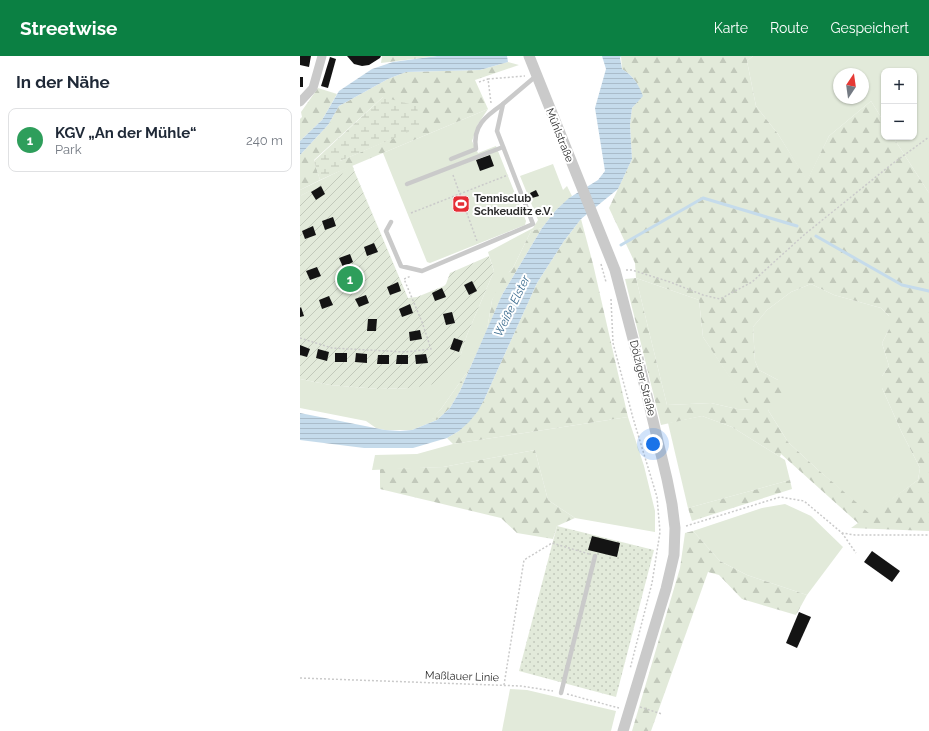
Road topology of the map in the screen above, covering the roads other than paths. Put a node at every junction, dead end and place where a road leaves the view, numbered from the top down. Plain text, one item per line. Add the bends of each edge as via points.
1 (322, 56) edge
2 (529, 56) edge
3 (534, 76) junction
4 (300, 102) edge
5 (503, 104) junction
6 (503, 147) junction
7 (451, 159) dead end
8 (408, 184) dead end
9 (592, 214) joint
10 (391, 222) dead end
11 (595, 556) road end
12 (561, 693) road end
13 (623, 731) edge

1 - 4 street via 313,88
2 - 3 street, Mühlstraße
3 - 5 lane
3 - 9 street, Mühlstraße
5 - 6 lane via 497,131
5 - 7 lane via 480,124 475,140 476,149
6 - 8 lane
6 - 10 lane via 533,224 422,271 401,266 386,231
9 - 13 street, Dölziger Straße via 614,270 638,358 667,479 675,528 674,555 666,589
11 - 12 lane

